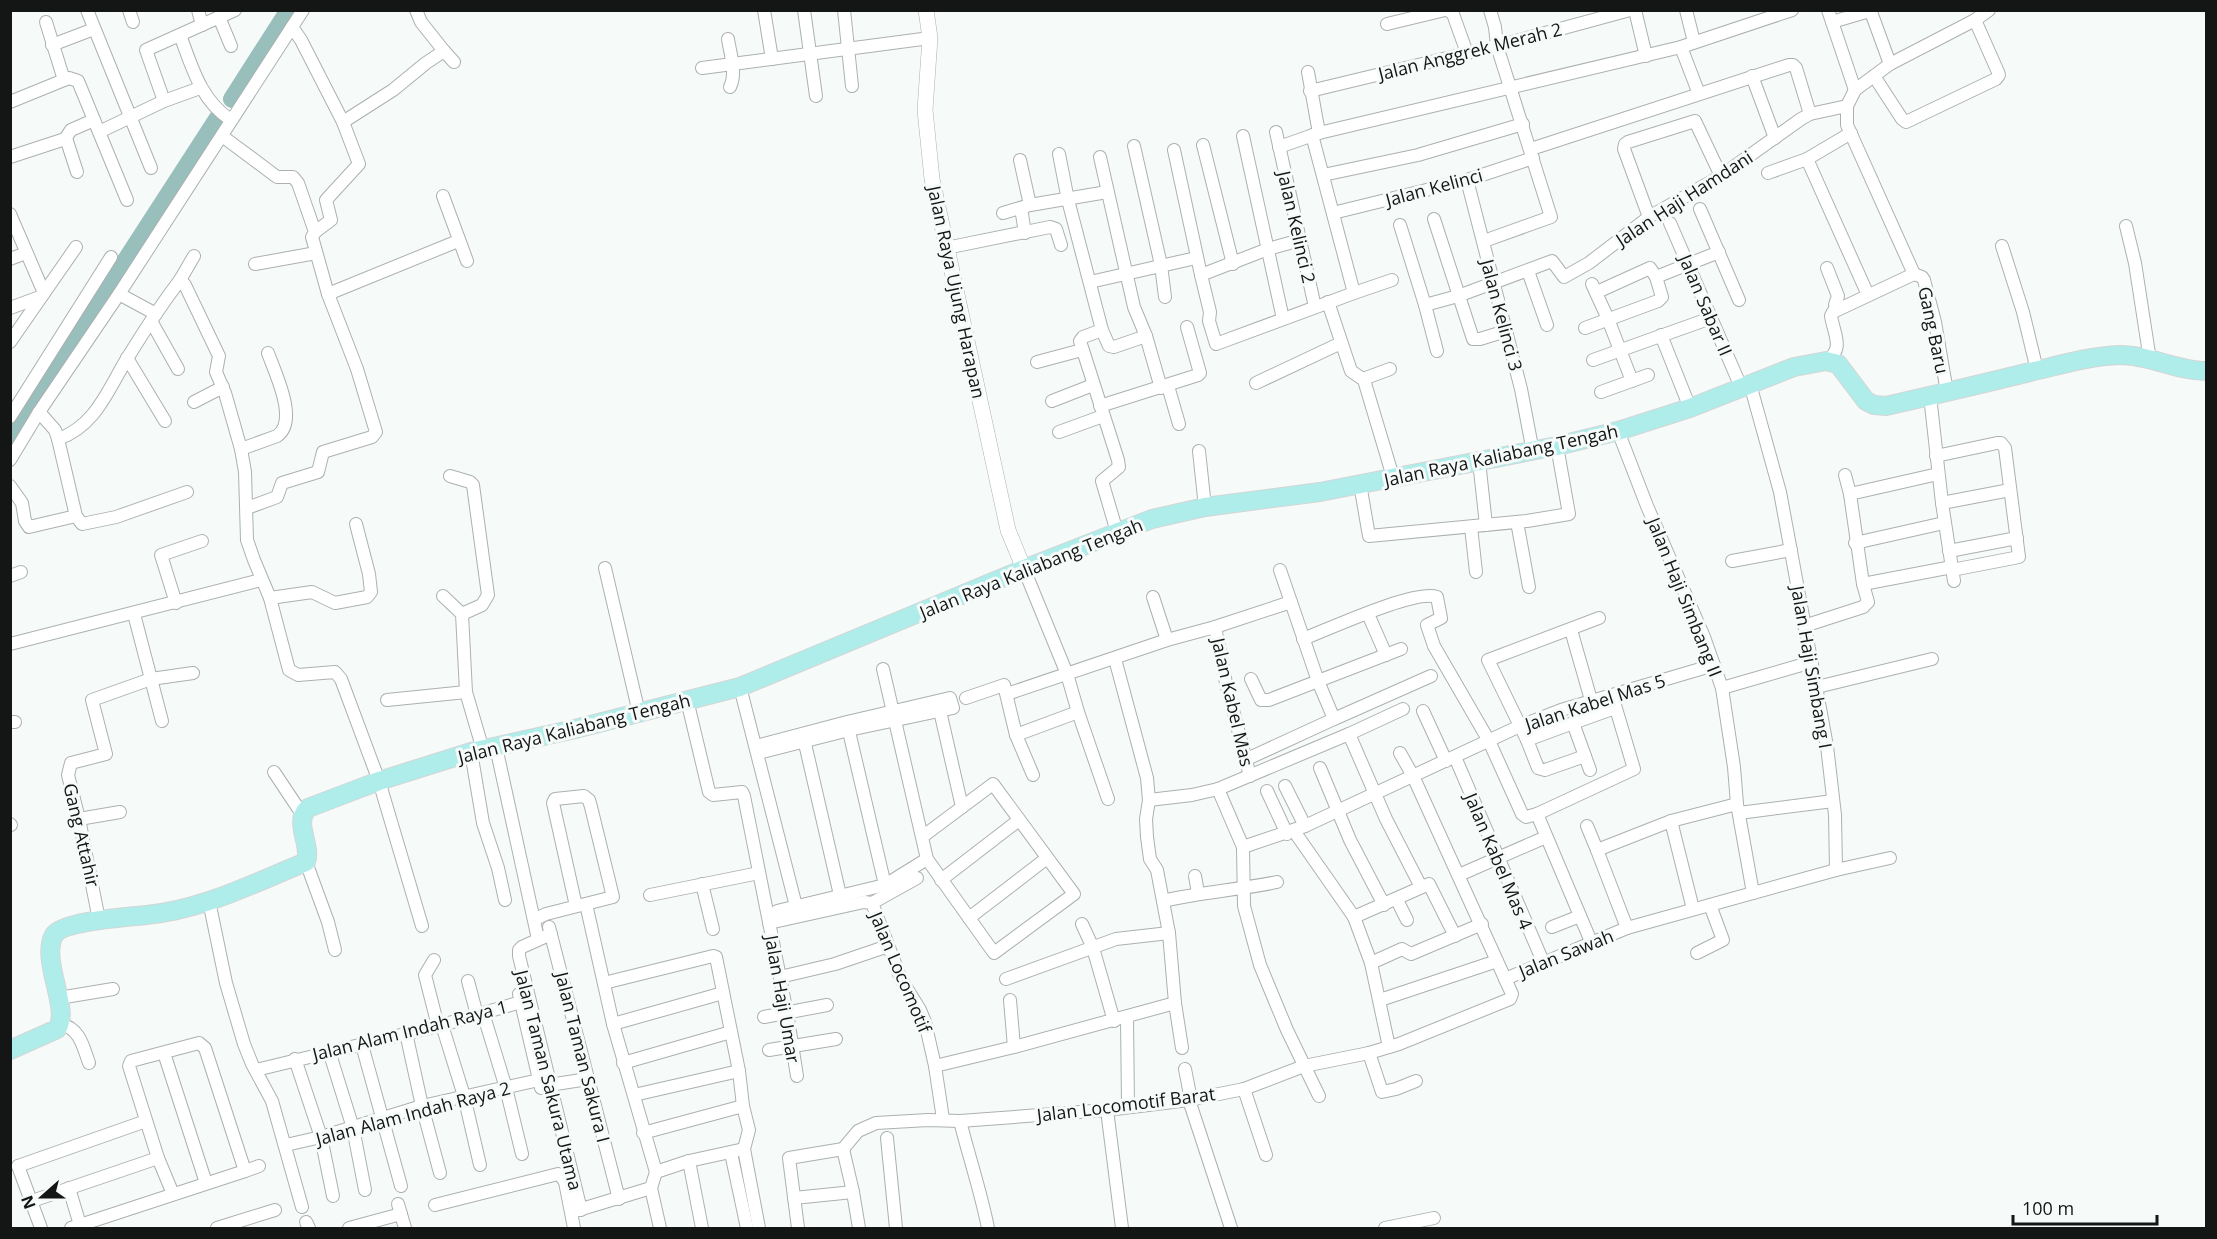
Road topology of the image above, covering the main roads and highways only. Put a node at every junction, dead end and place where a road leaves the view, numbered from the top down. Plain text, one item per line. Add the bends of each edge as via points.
1 (2206, 371) edge
2 (10, 1050) edge

1 - 2 main road, Jalan Raya Kaliabang Tengah via 2123,355 2095,357 1886,406 1866,401 1839,364 1826,361 1794,367 1618,432 1533,452 1152,519 740,687 483,750 379,781 308,808 302,821 306,862 209,902 165,914 99,920 55,933 51,960 61,1024

